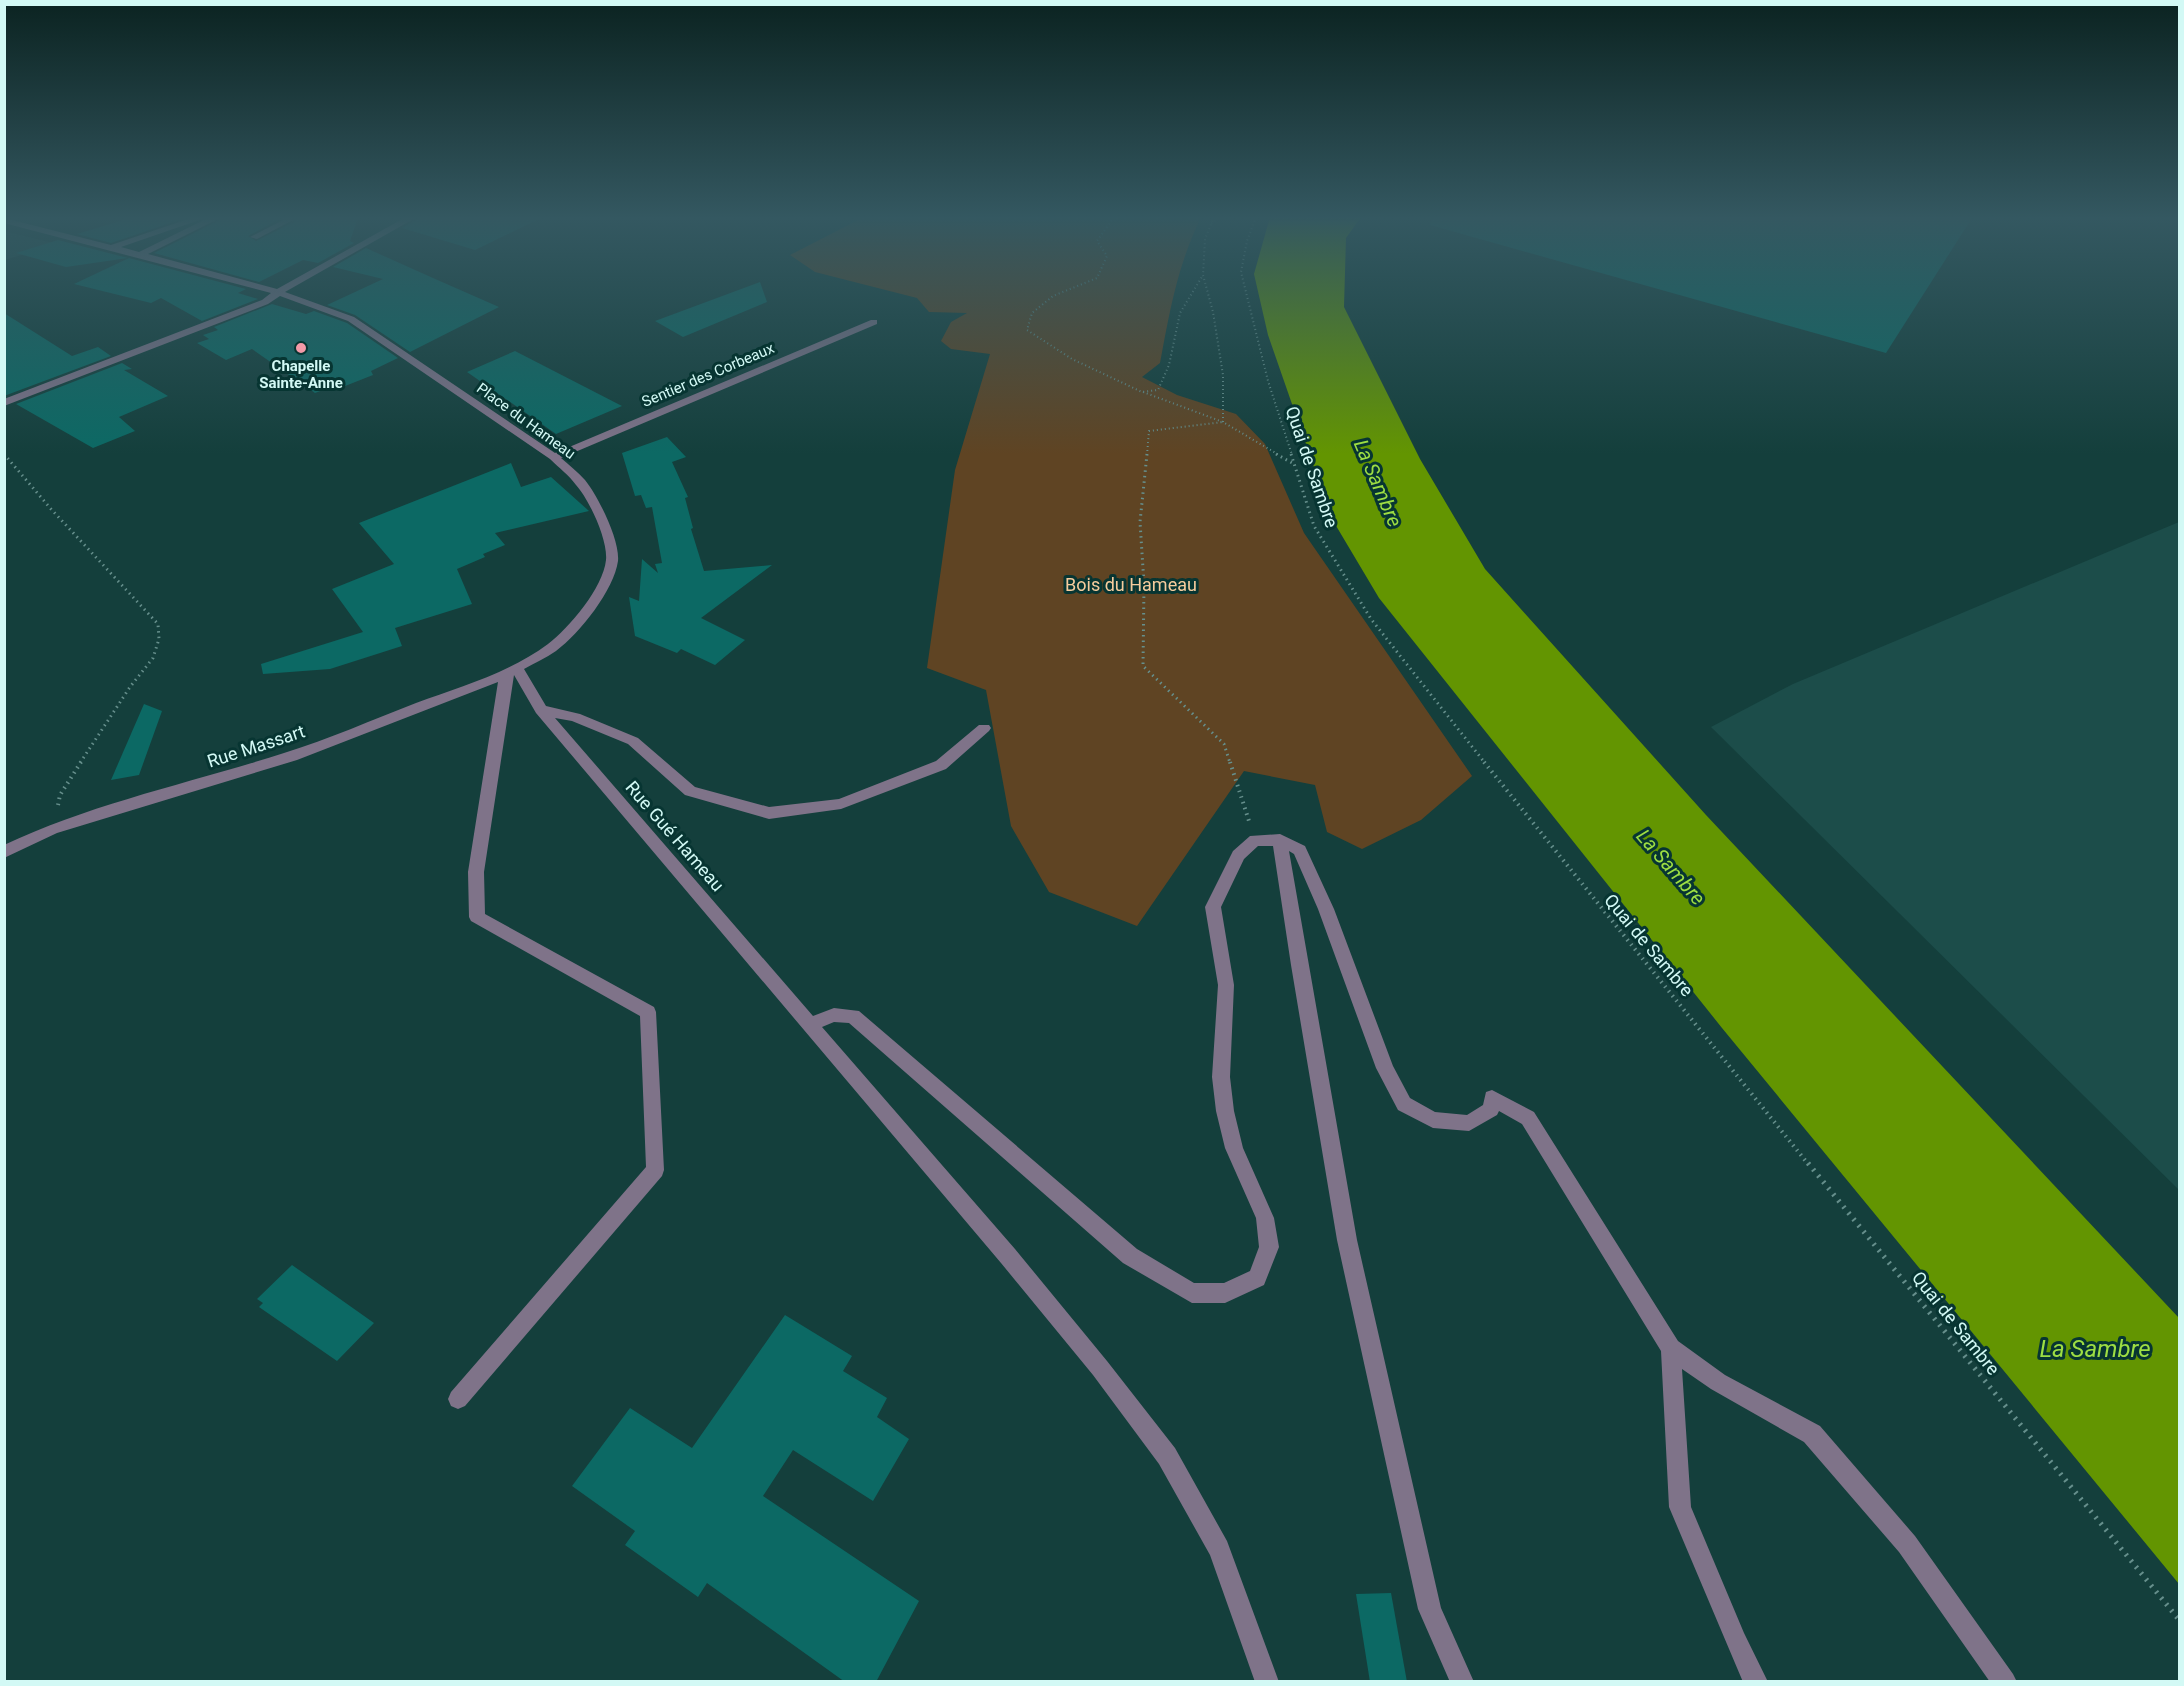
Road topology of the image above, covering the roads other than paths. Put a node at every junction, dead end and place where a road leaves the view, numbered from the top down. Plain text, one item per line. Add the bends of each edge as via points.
1 (275, 296) edge
2 (287, 296) edge
3 (874, 322) dead end
4 (4, 403) edge
5 (554, 456) junction
6 (511, 671) junction
7 (541, 710) junction
8 (984, 728) dead end
9 (1280, 840) junction
10 (4, 852) edge
11 (810, 1024) junction
12 (1671, 1348) junction
13 (458, 1399) dead end
14 (1267, 1682) edge
15 (1462, 1682) edge
16 (1756, 1682) edge
17 (2005, 1682) edge

1 - 4 street
2 - 5 street, Place du Hameau via 351,319
3 - 5 street, Sentier des Corbeaux
5 - 6 street, Place du Hameau via 581,483 596,507 612,559 602,586 572,628 552,647
6 - 7 street, Rue Gué Hameau
6 - 10 street, Rue Massart via 292,756 52,829
6 - 13 street via 476,872 477,918 648,1012 655,1170
7 - 8 street via 575,717 633,741 690,791 769,813 841,804 941,765
7 - 11 street, Rue Gué Hameau
9 - 11 street via 1256,840 1238,855 1213,907 1226,985 1221,1077 1225,1111 1234,1148 1265,1218 1269,1247 1257,1278 1225,1293 1192,1293 1130,1256 853,1016 834,1015
9 - 12 street via 1300,850 1310,868 1385,1068 1404,1104 1433,1120 1469,1123 1491,1109 1492,1098 1528,1118
9 - 15 street via 1347,1240 1430,1609
11 - 14 street, Rue Gué Hameau via 1086,1351 1167,1456 1219,1549
12 - 16 street via 1680,1507
12 - 17 street via 1718,1382 1812,1434 1907,1544

